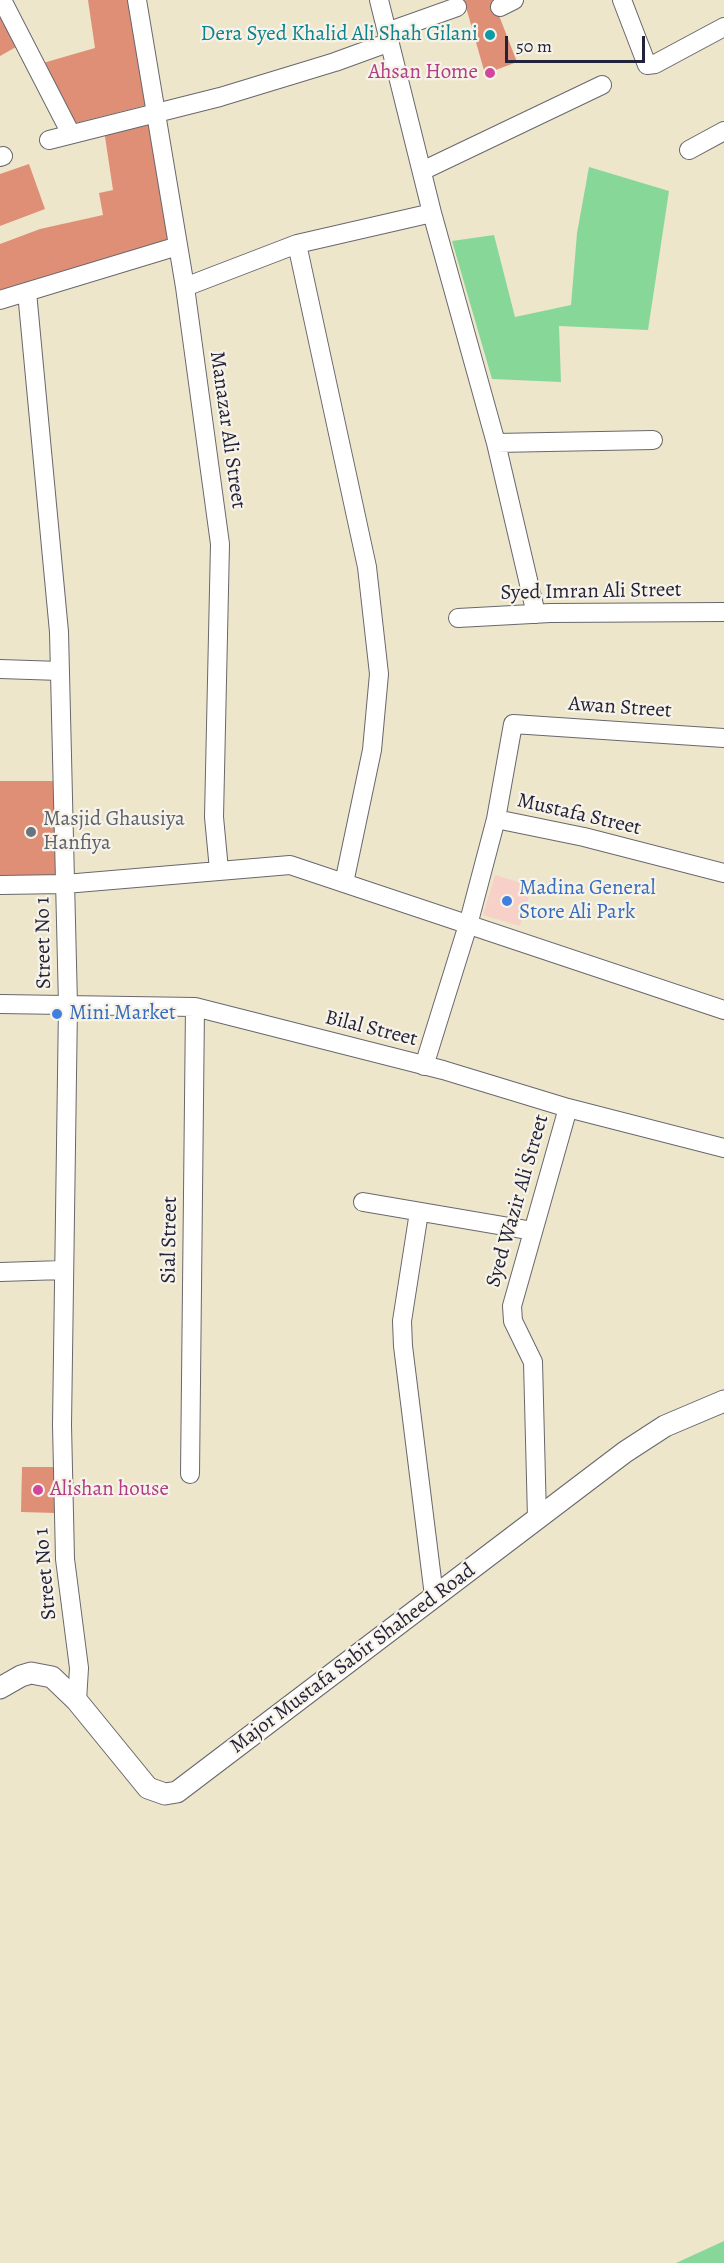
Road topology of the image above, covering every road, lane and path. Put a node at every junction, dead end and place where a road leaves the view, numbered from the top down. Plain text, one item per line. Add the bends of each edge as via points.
1 (2, 0) edge
2 (137, 0) edge
3 (379, 0) edge
4 (622, 0) edge
5 (456, 7) dead end
6 (724, 27) edge
7 (388, 37) junction
8 (602, 85) dead end
9 (156, 114) junction
10 (724, 131) edge
11 (71, 134) junction
12 (49, 140) dead end
13 (689, 150) dead end
14 (422, 171) junction
15 (432, 213) junction
16 (297, 244) junction
17 (178, 246) junction
18 (185, 287) junction
19 (27, 292) junction
20 (0, 300) edge
21 (653, 440) dead end
22 (496, 443) junction
23 (724, 612) edge
24 (536, 614) junction
25 (458, 618) dead end
26 (0, 669) edge
27 (60, 670) junction
28 (724, 738) edge
29 (496, 819) junction
30 (219, 870) junction
31 (724, 873) edge
32 (344, 883) junction
33 (65, 884) junction
34 (0, 885) edge
35 (468, 925) junction
36 (0, 1004) edge
37 (68, 1005) junction
38 (195, 1007) junction
39 (724, 1010) edge
40 (424, 1066) junction
41 (568, 1108) junction
42 (724, 1148) edge
43 (363, 1202) dead end
44 (419, 1212) junction
45 (533, 1231) junction
46 (63, 1270) junction
47 (0, 1272) edge
48 (724, 1401) edge
49 (190, 1474) dead end
50 (537, 1518) junction
51 (434, 1596) junction
52 (0, 1688) edge
53 (76, 1701) junction

1 - 11 street
2 - 9 street, Manazar Ali Street
3 - 7 street
4 - 6 street via 647,65
5 - 7 street
7 - 9 street via 335,62
7 - 14 street
8 - 14 street
9 - 11 street
9 - 17 street, Manazar Ali Street
10 - 13 street
11 - 12 street
14 - 15 street
15 - 16 street
15 - 22 street
16 - 18 street
16 - 32 street via 367,567 379,674 372,750
17 - 18 street, Manazar Ali Street
17 - 19 street
18 - 30 street, Manazar Ali Street via 219,544 214,817
19 - 20 street
19 - 27 street, Street No 1
21 - 22 street
22 - 24 street
23 - 24 street, Syed Imran Ali Street
24 - 25 street, Syed Imran Ali Street
26 - 27 street
27 - 33 street, Street No 1
28 - 29 street, Awan Street via 513,724
29 - 31 street, Mustafa Street
29 - 35 street, Mustafa Street
30 - 32 street via 290,865
30 - 33 street
32 - 35 street
33 - 34 street
33 - 37 street, Street No 1
35 - 39 street
35 - 40 street, Mustafa Street
36 - 37 street, Bilal Street
37 - 38 street, Bilal Street
37 - 46 street, Street No 1
38 - 40 street, Bilal Street
38 - 49 street, Sial Street
40 - 41 street, Bilal Street
41 - 42 street, Bilal Street
41 - 45 street, Syed Wazir Ali Street
43 - 44 street
44 - 45 street
44 - 51 street via 402,1322
45 - 50 street, Syed Wazir Ali Street via 512,1306 513,1321 533,1362
46 - 47 street
46 - 53 street, Street No 1 via 65,1559 79,1668
48 - 50 street, Major Mustafa Sabir Shaheed Road via 665,1426
50 - 51 street, Major Mustafa Sabir Shaheed Road
51 - 53 street, Major Mustafa Sabir Shaheed Road via 177,1792 165,1794 148,1788
52 - 53 street, Major Mustafa Sabir Shaheed Road via 21,1676 43,1674 61,1684

